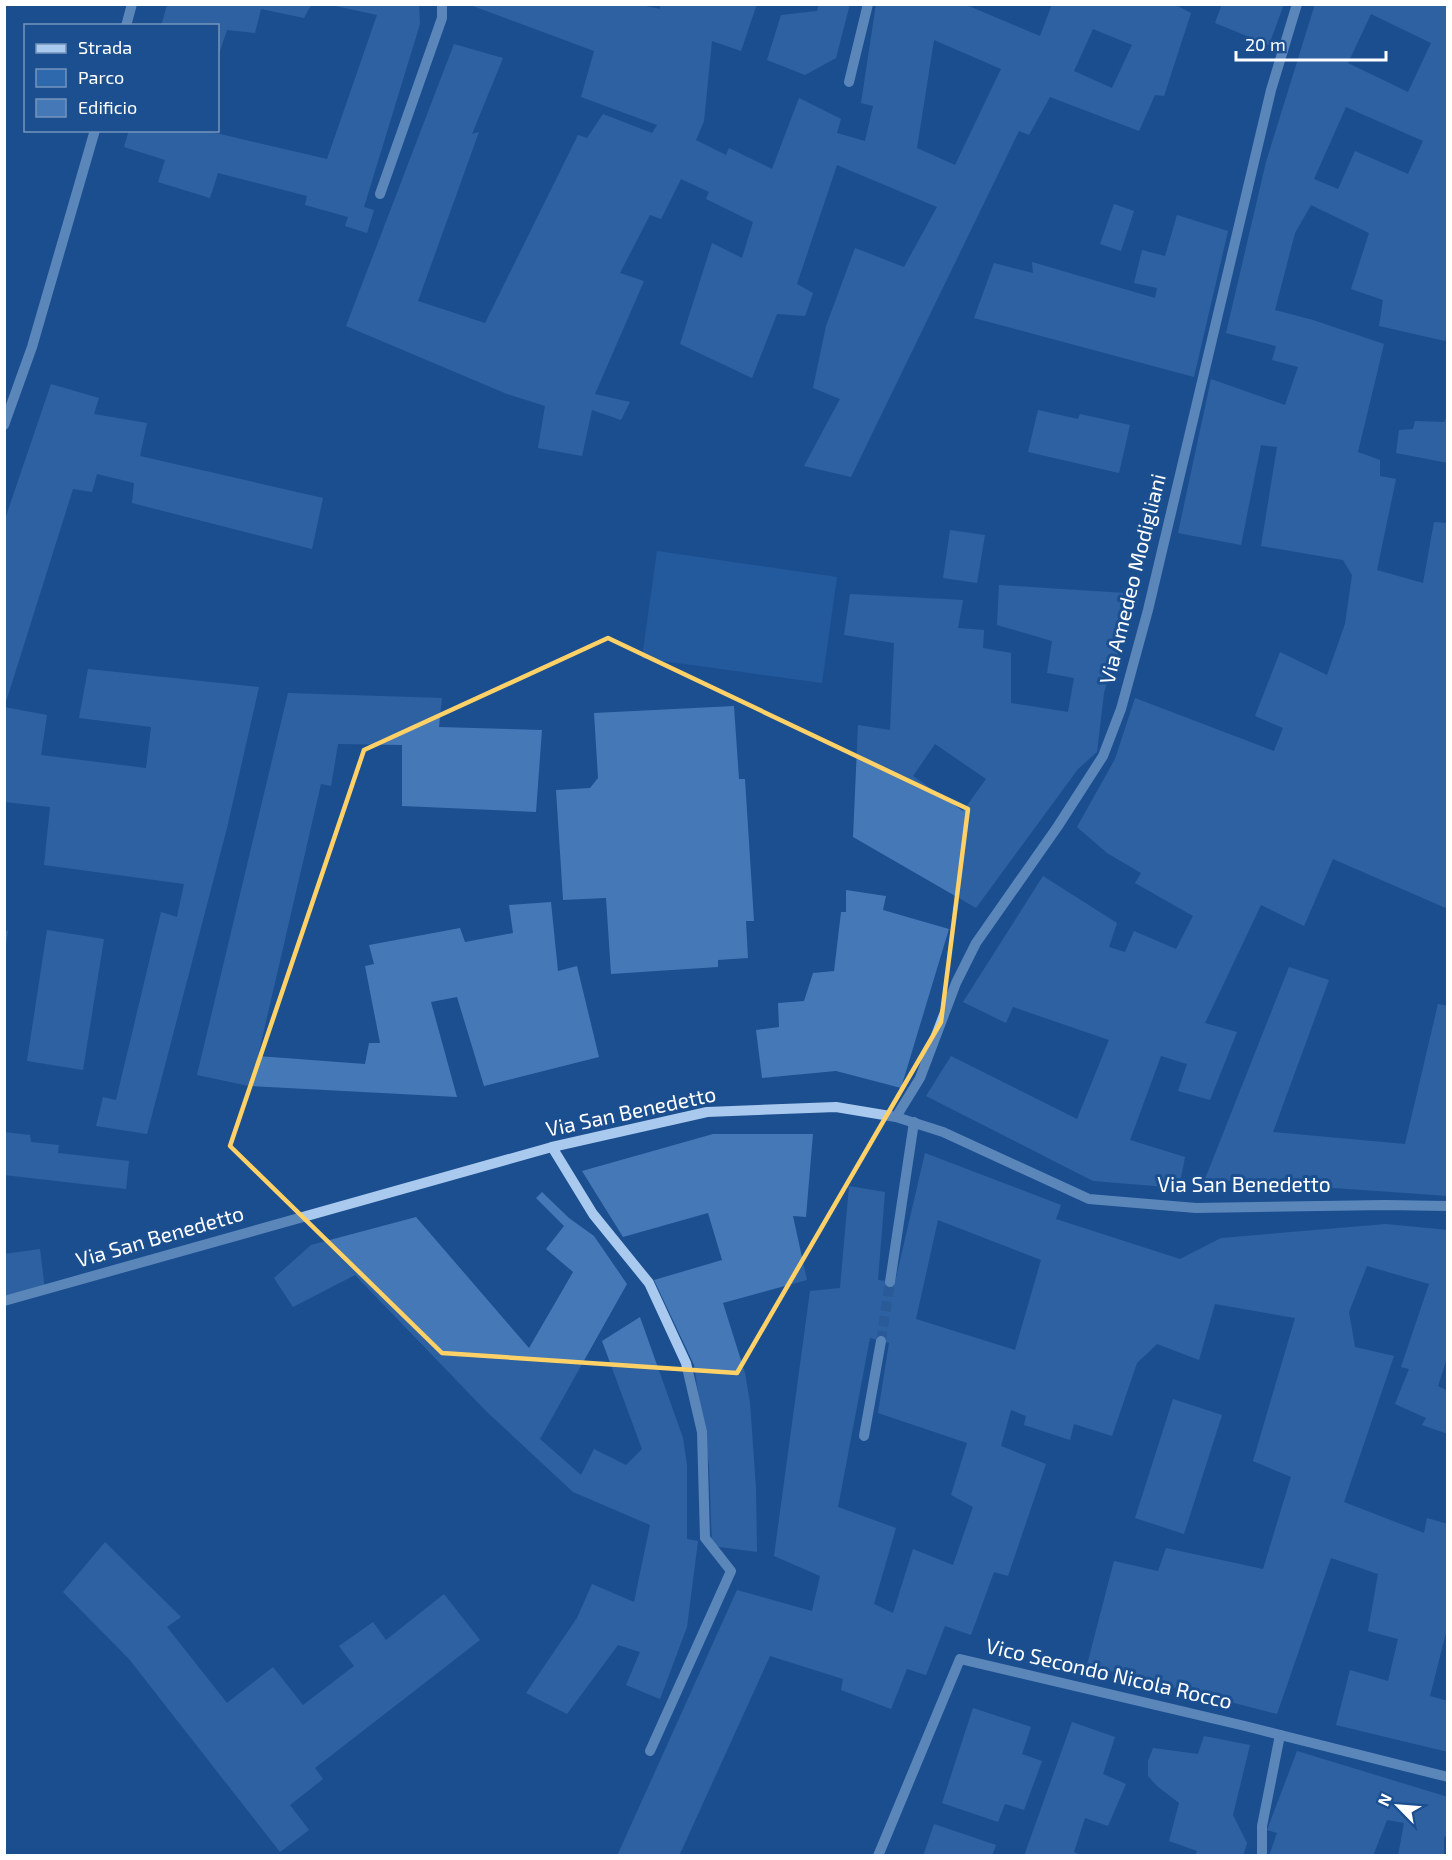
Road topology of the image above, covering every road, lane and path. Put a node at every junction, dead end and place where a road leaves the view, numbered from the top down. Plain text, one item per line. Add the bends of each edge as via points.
1 (132, 4) edge
2 (442, 4) edge
3 (868, 4) edge
4 (1297, 4) edge
5 (127, 24) edge
6 (849, 82) dead end
7 (94, 132) edge
8 (380, 194) dead end
9 (4, 425) edge
10 (896, 1117) junction
11 (914, 1122) junction
12 (552, 1147) junction
13 (1448, 1206) edge
14 (890, 1282) tunnel mouth
15 (4, 1301) edge
16 (881, 1341) tunnel mouth
17 (864, 1436) dead end
18 (1280, 1736) junction
19 (650, 1751) dead end
20 (1448, 1777) edge
21 (878, 1856) edge
22 (1262, 1856) edge

1 - 5 street
2 - 8 street via 442,18
3 - 6 street
4 - 10 street, Via Amedeo Modigliani via 1271,90 1148,610 1117,718 1097,766 975,943 920,1078
7 - 9 street via 32,347
10 - 11 street, Via San Benedetto
10 - 12 street, Via San Benedetto via 836,1107 707,1112
11 - 13 street, Via San Benedetto via 1089,1199 1196,1208
11 - 14 street
12 - 15 street, Via San Benedetto
12 - 19 street via 593,1214 649,1283 686,1363 702,1432 705,1538 731,1571
16 - 17 street
18 - 20 street, Vico Secondo Nicola Rocco
18 - 21 street, Vico Secondo Nicola Rocco via 960,1659
18 - 22 street via 1262,1826

